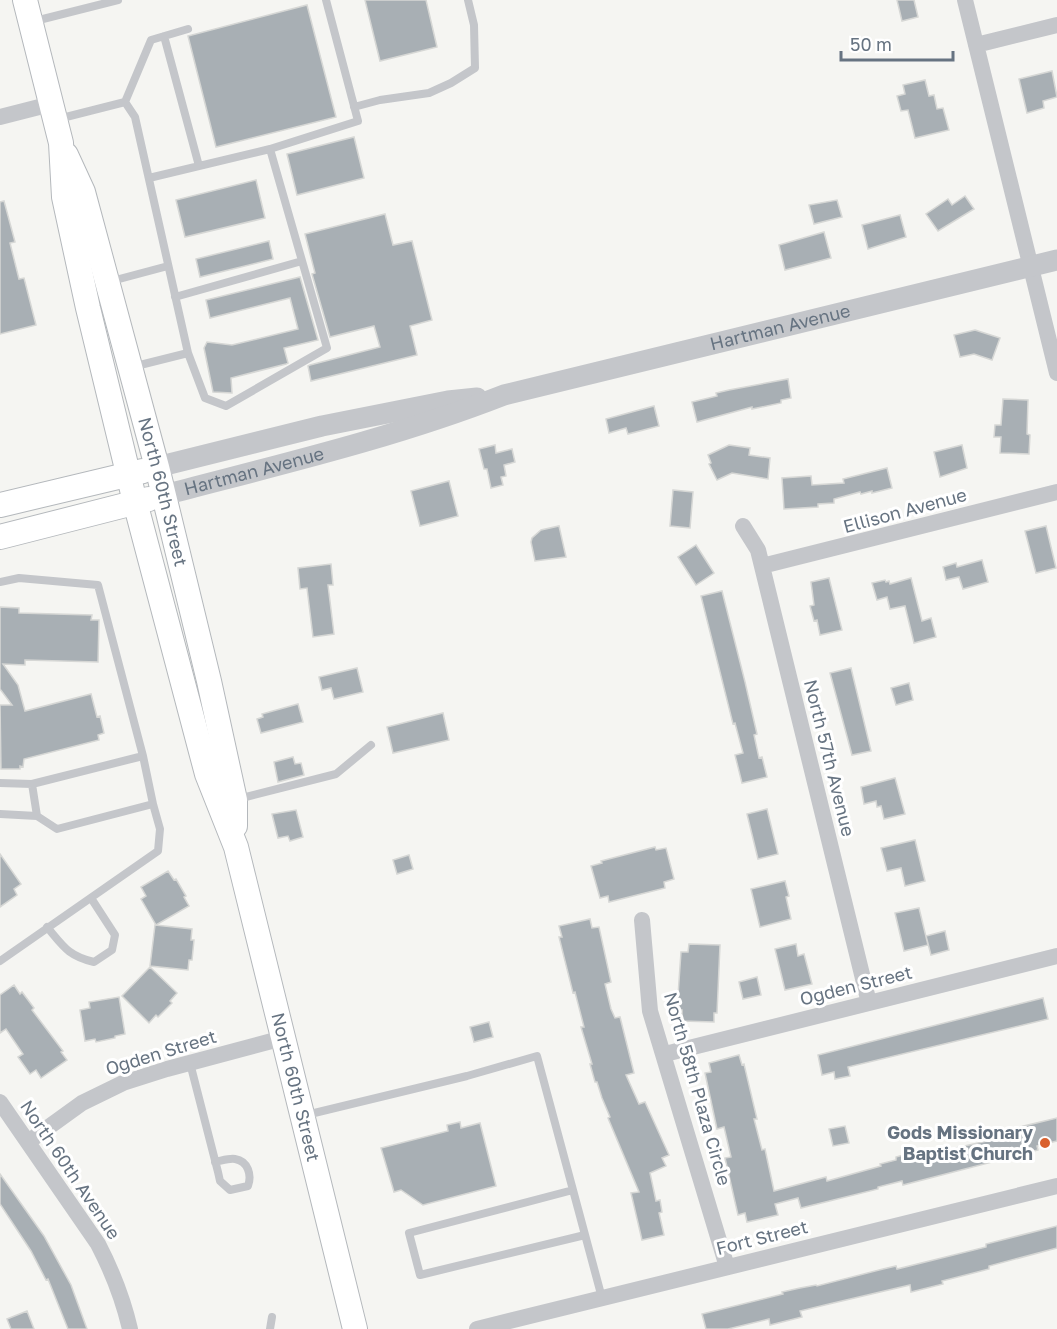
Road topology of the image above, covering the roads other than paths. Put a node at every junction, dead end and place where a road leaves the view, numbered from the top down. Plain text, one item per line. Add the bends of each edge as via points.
1 (118, 0) edge
2 (326, 0) edge
3 (468, 0) edge
4 (965, 0) edge
5 (28, 11) edge
6 (1057, 25) edge
7 (188, 29) dead end
8 (164, 36) junction
9 (976, 45) junction
10 (125, 102) junction
11 (354, 107) junction
12 (53, 112) junction
13 (0, 117) edge
14 (61, 143) junction
15 (270, 149) junction
16 (199, 166) junction
17 (149, 178) junction
18 (1057, 260) edge
19 (302, 261) junction
20 (168, 266) junction
21 (1031, 266) junction
22 (108, 282) junction
23 (175, 297) junction
24 (188, 353) junction
25 (131, 367) junction
26 (1057, 373) edge
27 (504, 395) junction
28 (157, 467) junction
29 (129, 475) junction
30 (1057, 492) edge
31 (164, 495) junction
32 (135, 502) junction
33 (0, 505) edge
34 (743, 526) dead end
35 (0, 537) edge
36 (762, 566) junction
37 (0, 582) edge
38 (371, 745) dead end
39 (143, 756) junction
40 (0, 783) edge
41 (32, 784) junction
42 (235, 800) junction
43 (153, 804) junction
44 (0, 814) edge
45 (37, 816) junction
46 (236, 847) junction
47 (91, 898) junction
48 (642, 920) dead end
49 (48, 927) junction
50 (1057, 956) edge
51 (0, 961) edge
52 (869, 1003) junction
53 (283, 1038) junction
54 (665, 1054) junction
55 (190, 1063) junction
56 (0, 1102) edge
57 (302, 1116) junction
58 (28, 1142) junction
59 (215, 1162) junction
60 (1057, 1186) edge
61 (573, 1190) junction
62 (585, 1235) junction
63 (727, 1267) junction
64 (602, 1298) junction
65 (272, 1317) dead end
66 (130, 1329) edge
67 (270, 1329) edge
68 (355, 1329) edge
69 (477, 1329) edge

1 - 5 lane
2 - 11 lane
3 - 11 lane via 474,25 475,68 429,93
4 - 9 street
5 - 12 main road, North 60th Street
6 - 9 street
7 - 8 lane
8 - 10 lane via 151,39
8 - 16 lane
9 - 21 street
10 - 12 lane
10 - 17 lane via 135,117
11 - 15 lane via 358,121
12 - 13 street
12 - 14 main road, North 60th Street
14 - 22 main road, North 60th Street via 83,192
14 - 29 main road, North 60th Street via 64,197
15 - 16 lane
15 - 19 lane
16 - 17 lane
17 - 20 lane
18 - 21 street, Hartman Avenue
19 - 23 lane
19 - 24 lane via 327,348 226,406 205,398
20 - 22 lane
20 - 23 lane
21 - 26 street
21 - 27 street, Hartman Avenue
22 - 25 main road, North 60th Street
23 - 24 lane
24 - 25 lane
25 - 28 main road, North 60th Street
27 - 28 street, Hartman Avenue via 448,401 333,424
27 - 31 street, Hartman Avenue via 327,452
28 - 29 main road, Hartman Avenue
28 - 31 main road, North 60th Street
29 - 32 main road, North 60th Street
29 - 33 main road, Hartman Avenue
30 - 36 street, Ellison Avenue
31 - 32 main road, Hartman Avenue
31 - 42 main road, North 60th Street
32 - 35 main road, Hartman Avenue
32 - 46 main road, North 60th Street via 207,774
34 - 36 street, North 57th Avenue via 758,550
36 - 52 street, North 57th Avenue
37 - 39 lane via 19,578 98,585
38 - 42 lane via 336,774
39 - 41 lane
39 - 43 lane
40 - 41 lane
41 - 45 lane
42 - 46 main road, North 60th Street
43 - 45 lane via 57,829
43 - 47 lane via 160,829 158,851
44 - 45 lane
46 - 53 main road, North 60th Street
47 - 49 lane
47 - 49 lane via 115,935 112,950 94,962 78,958
48 - 54 street, North 58th Plaza Circle via 650,1011
49 - 51 lane
50 - 52 street, Ogden Street
52 - 54 street, Ogden Street
53 - 55 street, Ogden Street
53 - 57 main road, North 60th Street
54 - 63 street, North 58th Plaza Circle
55 - 58 street, Ogden Street via 105,1091
55 - 59 lane
56 - 58 street, North 60th Avenue
57 - 61 lane via 537,1056
57 - 68 main road, North 60th Street
58 - 66 street, North 60th Avenue via 98,1244 111,1269
59 - 59 lane via 220,1181 230,1190 248,1186 249,1173 240,1161 233,1158
60 - 63 street, Fort Street
61 - 62 lane
61 - 62 lane via 409,1233 417,1265 420,1275
62 - 64 lane
63 - 64 street, Fort Street
64 - 69 street, Fort Street
65 - 67 lane

